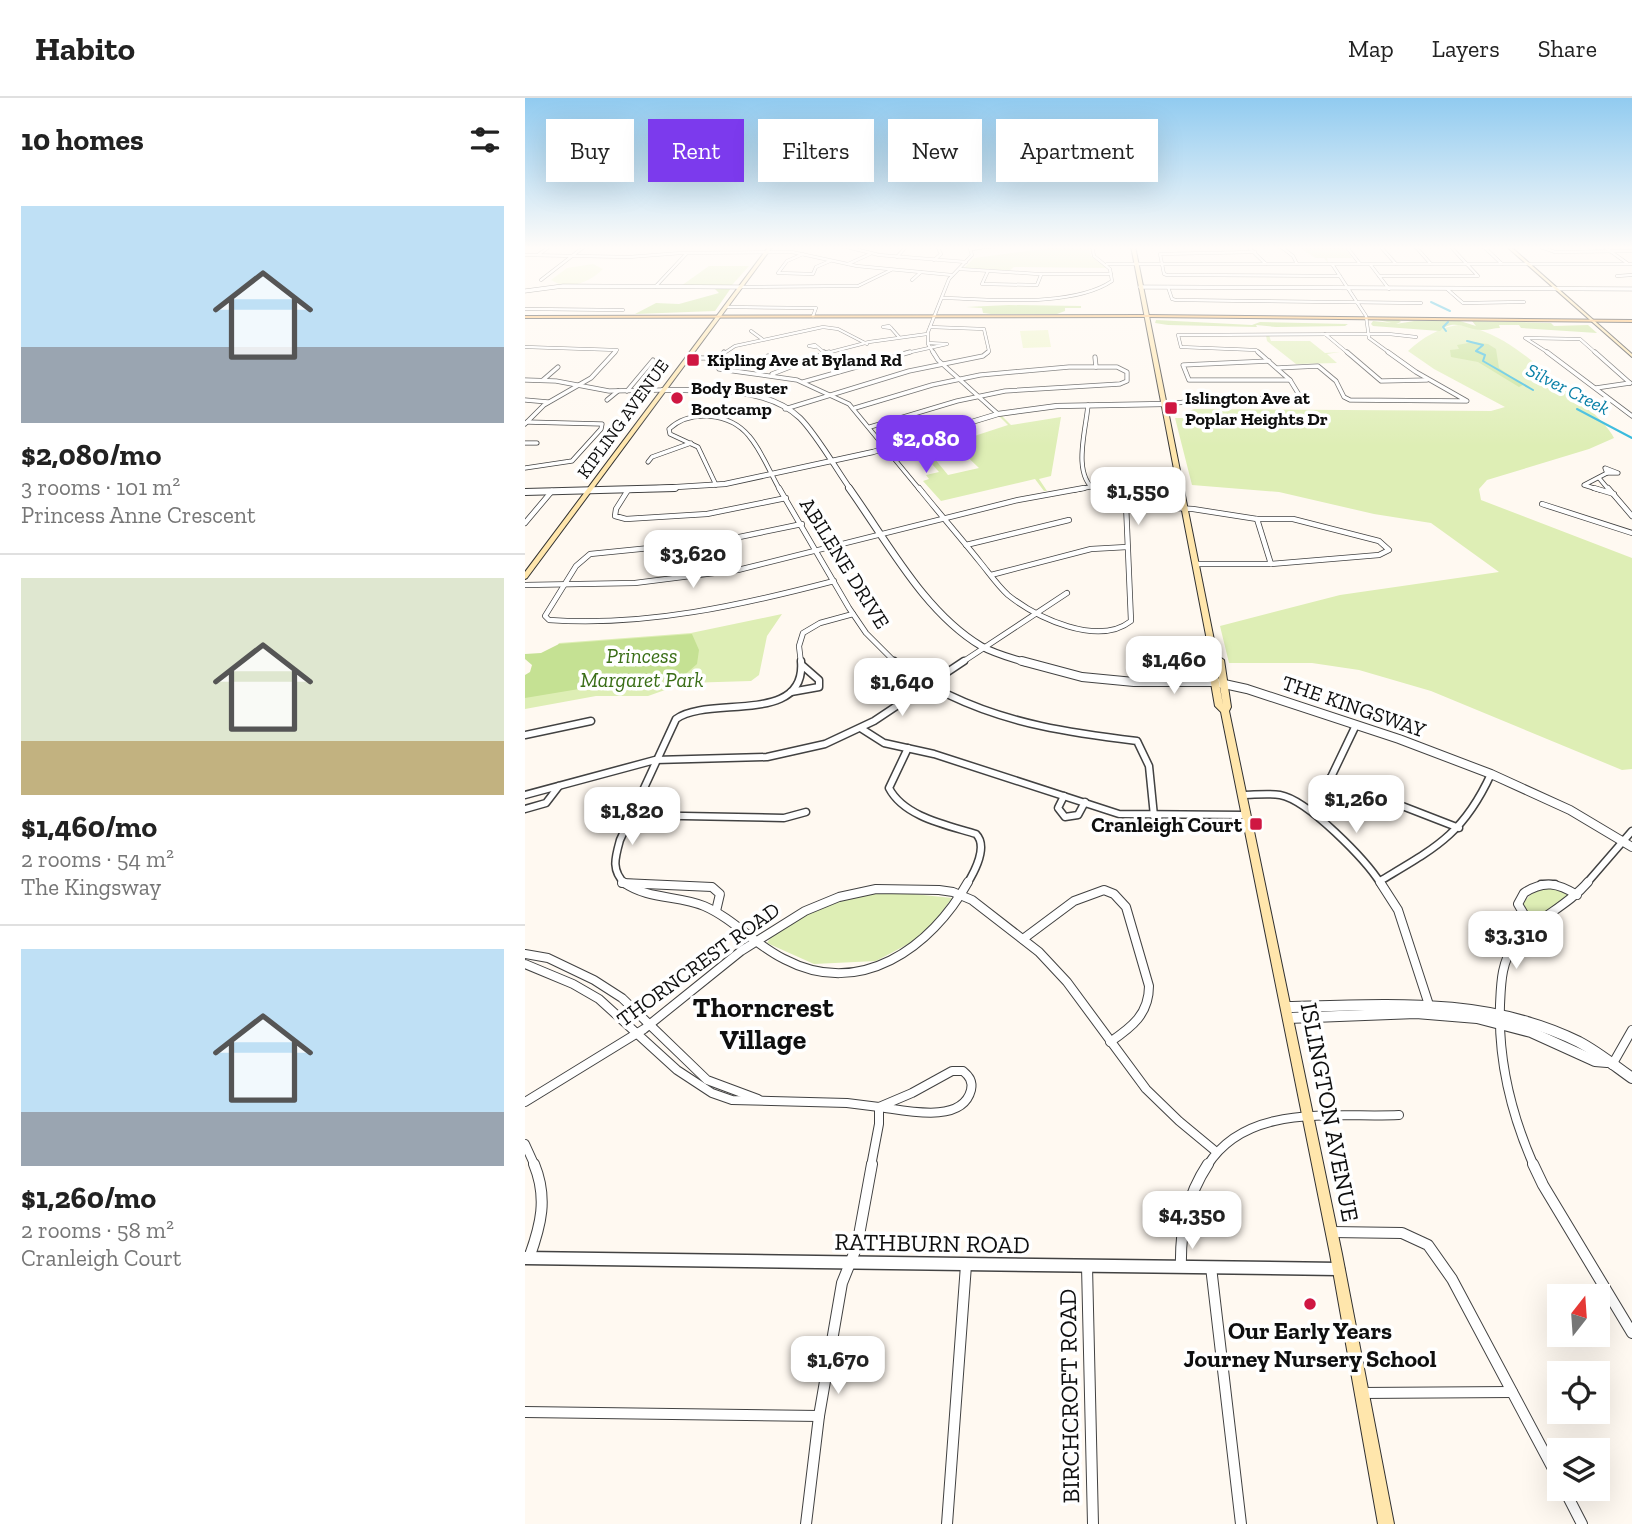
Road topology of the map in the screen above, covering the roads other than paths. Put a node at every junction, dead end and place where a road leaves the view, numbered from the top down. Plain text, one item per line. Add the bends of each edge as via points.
1 (722, 313) edge
2 (814, 313) edge
3 (936, 313) edge
4 (1145, 313) edge
5 (1363, 313) edge
6 (1583, 313) edge
7 (719, 316) junction
8 (813, 316) junction
9 (935, 316) junction
10 (1146, 316) junction
11 (525, 317) edge
12 (1366, 318) junction
13 (1593, 321) junction
14 (1632, 321) edge
15 (930, 327) junction
16 (891, 328) dead end
17 (751, 331) dead end
18 (927, 334) junction
19 (1325, 334) junction
20 (1367, 334) junction
21 (899, 337) junction
22 (1416, 337) dead end
23 (762, 339) junction
24 (927, 343) junction
25 (867, 344) junction
26 (525, 347) edge
27 (815, 347) dead end
28 (929, 348) junction
29 (826, 354) junction
30 (776, 356) dead end
31 (1632, 356) edge
32 (1095, 357) junction
33 (687, 358) junction
34 (718, 358) junction
35 (653, 360) dead end
36 (1269, 361) junction
37 (793, 363) junction
38 (941, 363) junction
39 (558, 367) dead end
40 (1096, 367) junction
41 (1277, 368) junction
42 (770, 374) junction
43 (958, 379) junction
44 (525, 380) edge
45 (543, 380) junction
46 (1290, 380) junction
47 (1429, 380) junction
48 (803, 382) junction
49 (1631, 383) edge
50 (579, 385) junction
51 (1596, 387) junction
52 (663, 390) junction
53 (618, 391) junction
54 (627, 391) junction
55 (831, 393) junction
56 (977, 396) junction
57 (525, 400) edge
58 (607, 400) dead end
59 (548, 402) junction
60 (1164, 404) junction
61 (1088, 405) junction
62 (855, 408) junction
63 (785, 409) junction
64 (998, 414) junction
65 (1632, 416) edge
66 (526, 423) edge
67 (870, 427) junction
68 (525, 443) edge
69 (537, 443) dead end
70 (691, 443) junction
71 (888, 448) junction
72 (832, 461) junction
73 (648, 462) dead end
74 (525, 468) edge
75 (1607, 473) dead end
76 (773, 474) junction
77 (1599, 478) junction
78 (716, 485) junction
79 (1090, 487) junction
80 (590, 490) junction
81 (628, 490) junction
82 (552, 491) junction
83 (525, 492) edge
84 (1614, 494) junction
85 (786, 498) junction
86 (1542, 504) dead end
87 (1126, 505) junction
88 (1185, 508) junction
89 (1629, 508) edge
90 (1632, 516) edge
91 (944, 518) junction
92 (1257, 519) junction
93 (1069, 520) dead end
94 (525, 523) edge
95 (801, 524) junction
96 (1632, 533) edge
97 (882, 534) junction
98 (966, 545) junction
99 (1127, 547) junction
100 (817, 550) junction
101 (1198, 564) junction
102 (1271, 564) junction
103 (991, 575) junction
104 (525, 578) edge
105 (834, 581) junction
106 (563, 584) junction
107 (525, 585) edge
108 (1067, 593) dead end
109 (1035, 612) junction
110 (853, 614) junction
111 (983, 647) junction
112 (803, 666) junction
113 (1219, 682) junction
114 (927, 685) junction
115 (789, 692) junction
116 (591, 721) dead end
117 (1356, 725) junction
118 (862, 729) junction
119 (525, 735) edge
120 (908, 748) junction
121 (655, 760) junction
122 (1491, 774) junction
123 (1330, 778) junction
124 (559, 786) junction
125 (525, 795) edge
126 (1242, 795) junction
127 (1064, 796) junction
128 (1085, 803) junction
129 (525, 809) edge
130 (1310, 809) junction
131 (806, 812) dead end
132 (630, 815) junction
133 (1246, 815) junction
134 (1154, 816) junction
135 (1459, 828) junction
136 (1632, 831) edge
137 (1623, 841) junction
138 (1632, 847) edge
139 (1380, 881) junction
140 (622, 883) junction
141 (1577, 895) junction
142 (962, 897) junction
143 (716, 911) junction
144 (1531, 928) junction
145 (1023, 939) junction
146 (754, 942) junction
147 (525, 954) edge
148 (525, 964) edge
149 (1430, 1009) junction
150 (1287, 1013) junction
151 (1500, 1017) junction
152 (649, 1026) junction
153 (1632, 1030) edge
154 (638, 1033) junction
155 (1110, 1042) junction
156 (1610, 1063) junction
157 (1632, 1078) edge
158 (758, 1099) junction
159 (525, 1102) edge
160 (879, 1105) junction
161 (1399, 1115) dead end
162 (1306, 1117) junction
163 (525, 1144) edge
164 (1214, 1150) junction
165 (1331, 1232) junction
166 (527, 1258) edge
167 (851, 1263) junction
168 (966, 1265) junction
169 (1087, 1266) junction
170 (1181, 1267) junction
171 (1211, 1267) junction
172 (1338, 1269) junction
173 (1632, 1333) edge
174 (1512, 1392) junction
175 (1360, 1393) junction
176 (525, 1412) edge
177 (818, 1416) junction
178 (1547, 1458) edge
179 (1570, 1501) edge
180 (806, 1524) edge
181 (947, 1524) edge
182 (1093, 1524) edge
183 (1241, 1524) edge
184 (1386, 1524) edge
185 (1582, 1524) edge

1 - 7 main road, KIPLING AVENUE
2 - 8 street
3 - 9 street
4 - 10 main road, ISLINGTON AVENUE
5 - 12 street
6 - 13 main road
7 - 8 main road
7 - 11 main road
7 - 33 main road, KIPLING AVENUE
8 - 9 main road
9 - 10 main road
9 - 15 street
10 - 12 main road
10 - 60 main road, ISLINGTON AVENUE
12 - 13 main road
12 - 20 street
13 - 14 main road
13 - 31 main road
15 - 18 street
15 - 38 street via 986,331 986,354
16 - 21 street
17 - 23 street
18 - 21 street
18 - 24 street
19 - 20 street
19 - 36 street via 1178,334 1181,347 1251,348
19 - 47 street via 1381,381
20 - 22 street
20 - 47 street
21 - 25 street
23 - 25 street via 829,327
23 - 34 street via 732,347
24 - 28 street
24 - 28 street via 947,344
25 - 29 street
26 - 50 street via 617,350 593,377
27 - 29 street
28 - 38 street
28 - 48 street
29 - 37 street
30 - 37 street
32 - 32 street via 1101,356 1089,355
32 - 40 street
33 - 34 street
33 - 52 main road, KIPLING AVENUE
34 - 42 street via 717,368
35 - 54 street
36 - 41 street
36 - 46 street via 1183,365 1186,378 1192,381
37 - 42 street
38 - 43 street
38 - 55 street
39 - 45 street
40 - 43 street
40 - 56 street via 1122,368 1127,381
41 - 46 street
41 - 47 street via 1318,366 1350,400 1467,401
42 - 48 street
43 - 56 street
43 - 62 street
44 - 45 street
45 - 50 street
46 - 60 street via 1301,399
48 - 55 street
49 - 51 street
49 - 51 street via 1580,339 1525,337
50 - 53 street
50 - 59 street
51 - 65 street
52 - 54 street
52 - 63 street, THE KINGSWAY via 727,392
52 - 80 main road, KIPLING AVENUE
53 - 54 street
53 - 58 street
55 - 62 street
55 - 63 street
56 - 64 street
56 - 67 street
57 - 59 street
59 - 66 street
60 - 61 street
60 - 88 main road, ISLINGTON AVENUE
61 - 64 street
61 - 79 street via 1082,464
62 - 67 street
63 - 72 street, THE KINGSWAY via 805,424
64 - 71 street
66 - 74 street via 602,424 572,461
67 - 71 street
68 - 69 street
70 - 73 street
70 - 76 street, ABILENE DRIVE via 670,434 670,427 700,415 723,420 748,436
70 - 78 street via 703,453
71 - 72 street
71 - 91 street
72 - 76 street
72 - 97 street, THE KINGSWAY
75 - 77 street
76 - 78 street
76 - 85 street, ABILENE DRIVE
77 - 84 street
77 - 84 street via 1584,485
78 - 81 street
79 - 87 street
79 - 91 street
80 - 81 street
80 - 82 street
80 - 104 main road, KIPLING AVENUE
81 - 85 street via 616,509 618,517 707,514
82 - 83 street
82 - 94 street
84 - 89 street
85 - 95 street, ABILENE DRIVE
86 - 96 street
87 - 88 street
87 - 99 street
88 - 92 street
88 - 101 main road, ISLINGTON AVENUE
89 - 90 street
91 - 97 street
91 - 98 street
92 - 102 street
92 - 102 street via 1303,521 1379,541 1389,550 1379,555
93 - 98 street
95 - 100 street, ABILENE DRIVE
95 - 106 street via 700,544 596,552 579,562
97 - 100 street
97 - 111 street, THE KINGSWAY via 935,607
98 - 103 street
99 - 103 street via 1091,549
99 - 109 street via 1133,617 1125,628 1086,629
100 - 105 street, ABILENE DRIVE
100 - 106 street via 707,575
101 - 102 street
101 - 113 main road, ISLINGTON AVENUE via 1214,656 1211,660
103 - 109 street via 1011,597
105 - 106 street via 756,601 677,614 549,620 545,613
105 - 110 street, ABILENE DRIVE
106 - 107 street
108 - 109 street
109 - 111 street
110 - 112 street via 803,632
110 - 114 street, ABILENE DRIVE via 882,651
111 - 113 street, THE KINGSWAY via 1082,677
111 - 114 street
112 - 115 street via 798,683
112 - 115 street via 819,680 819,687
113 - 117 street, THE KINGSWAY
113 - 126 main road, ISLINGTON AVENUE via 1219,706 1225,710
114 - 118 street
114 - 134 street, ABILENE DRIVE via 980,710 1023,723 1137,741 1149,762
115 - 121 street via 754,707 684,712
116 - 119 street
117 - 122 street, THE KINGSWAY
117 - 123 street
118 - 120 street via 884,743
118 - 121 street via 778,756
120 - 127 street
120 - 142 street via 889,788 894,800 981,839 981,851
121 - 124 street
121 - 132 street
122 - 135 street
122 - 137 street, THE KINGSWAY via 1570,810
123 - 130 street
123 - 135 street
124 - 125 street
124 - 129 street via 543,805
126 - 130 street via 1281,795
126 - 133 main road, ISLINGTON AVENUE
127 - 128 street
127 - 128 street via 1058,808 1065,817 1079,815
128 - 134 street via 1119,814
130 - 139 street
131 - 132 street via 784,818
132 - 140 street via 614,860
133 - 134 street
133 - 150 main road, ISLINGTON AVENUE
135 - 139 street
136 - 137 street
137 - 138 street, THE KINGSWAY
137 - 141 street
139 - 149 street via 1398,910
140 - 143 street via 641,893
140 - 143 street via 712,887 720,894
141 - 144 street
141 - 144 street via 1550,882 1523,893 1519,908
142 - 145 street, THORNCREST ROAD
142 - 146 street, THORNCREST ROAD via 902,887 857,892 801,911
142 - 146 street via 919,946 864,971 810,970
143 - 146 street
144 - 151 street via 1504,962
145 - 155 street, THORNCREST ROAD via 1052,967
145 - 155 street via 1090,892 1104,890 1120,898 1150,996 1135,1026
146 - 152 street, THORNCREST ROAD
147 - 152 street via 548,958 594,980 622,998
148 - 154 street via 599,999
149 - 150 street
149 - 151 street
150 - 162 main road, ISLINGTON AVENUE
151 - 156 street via 1595,1061
151 - 173 street via 1505,1084 1524,1143 1543,1185
152 - 154 street, THORNCREST ROAD
152 - 158 street via 707,1080
153 - 156 street
154 - 158 street via 703,1090 732,1100
154 - 159 street, THORNCREST ROAD
155 - 164 street, THORNCREST ROAD via 1145,1087
156 - 157 street
158 - 160 street
160 - 160 street via 924,1112 950,1110 968,1097 971,1080 963,1071 952,1071
160 - 167 street
161 - 162 street
162 - 164 street via 1258,1124
162 - 165 main road, ISLINGTON AVENUE
163 - 166 street via 543,1188 540,1225
164 - 170 street via 1183,1219
165 - 172 main road, ISLINGTON AVENUE
165 - 174 street via 1402,1233 1428,1245 1452,1279
166 - 167 street, RATHBURN ROAD
167 - 168 street, RATHBURN ROAD
167 - 177 street via 842,1283
168 - 169 street, RATHBURN ROAD
168 - 181 street
169 - 170 street, RATHBURN ROAD
169 - 182 street, BIRCHCROFT ROAD
170 - 171 street, RATHBURN ROAD
171 - 172 street, RATHBURN ROAD
171 - 183 street
172 - 175 main road, ISLINGTON AVENUE
174 - 175 street
174 - 178 street
175 - 184 main road, ISLINGTON AVENUE
176 - 177 street
177 - 180 street
179 - 185 street

